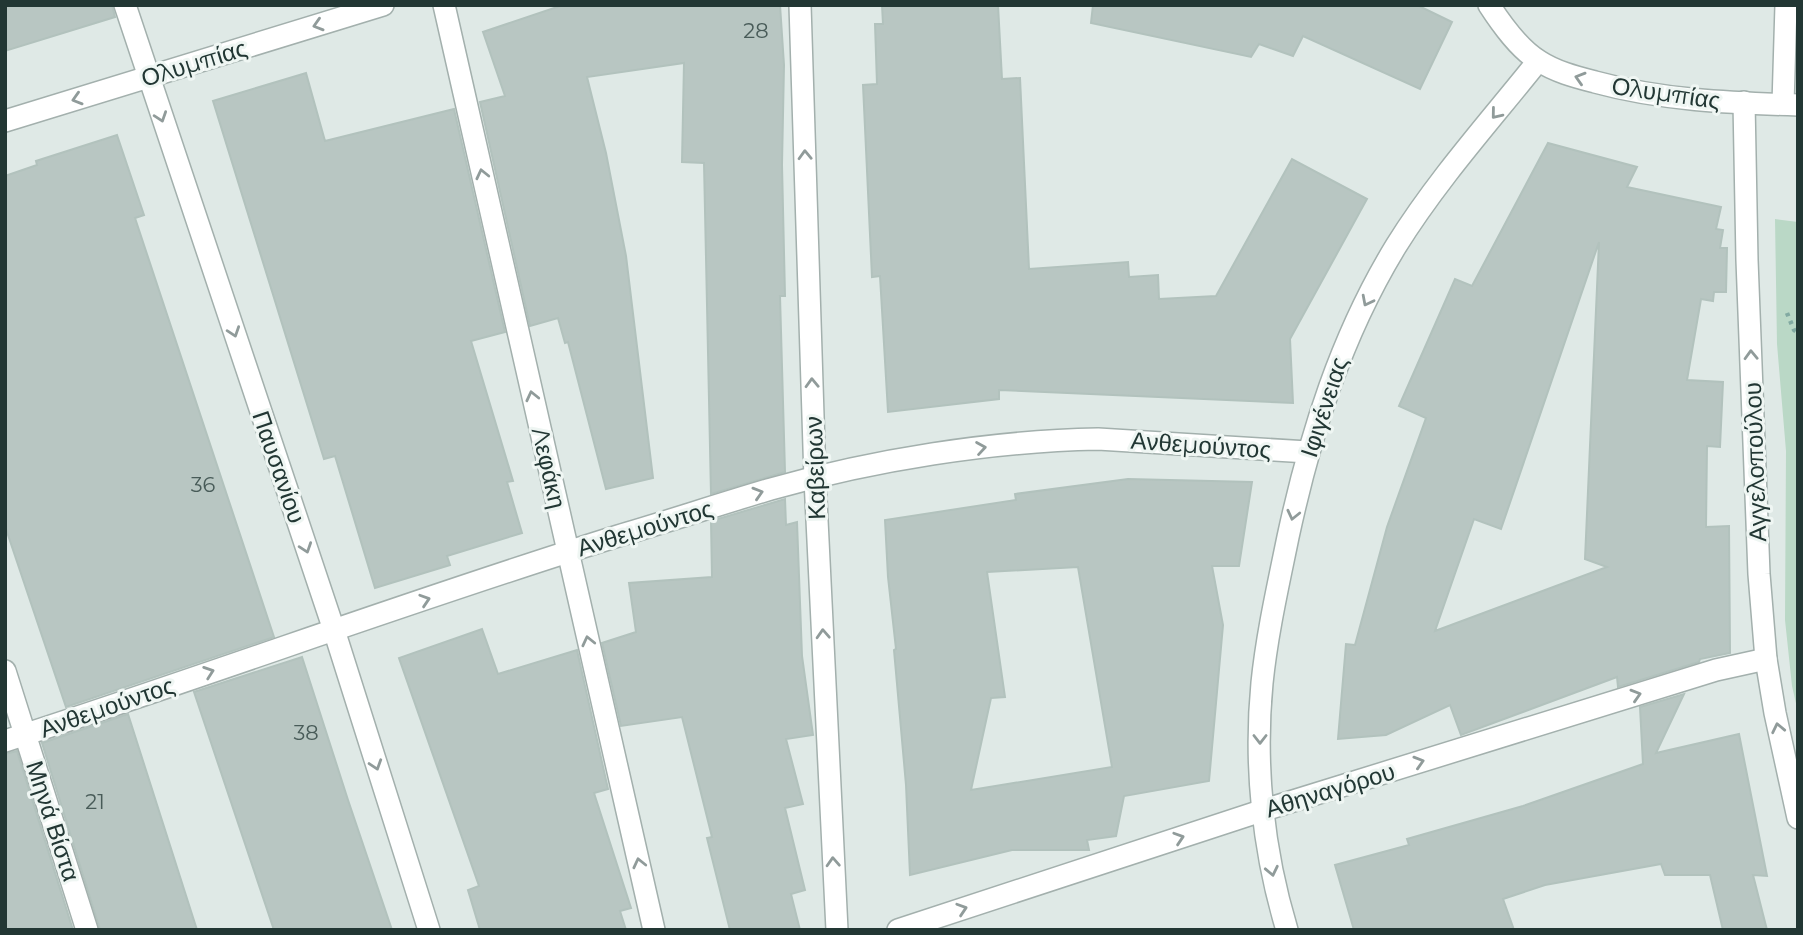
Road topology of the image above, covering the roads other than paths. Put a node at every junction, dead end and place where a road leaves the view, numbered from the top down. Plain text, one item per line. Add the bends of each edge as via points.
1 (125, 5) edge
2 (383, 5) edge
3 (444, 5) edge
4 (800, 5) edge
5 (1489, 5) edge
6 (1786, 5) edge
7 (1538, 61) junction
8 (148, 77) junction
9 (1744, 102) junction
10 (1790, 104) edge
11 (5, 121) edge
12 (1308, 452) junction
13 (815, 479) junction
14 (568, 552) junction
15 (334, 630) junction
16 (1766, 659) junction
17 (5, 671) edge
18 (15, 738) edge
19 (1264, 810) junction
20 (1798, 818) edge
21 (88, 930) edge
22 (429, 930) edge
23 (654, 930) edge
24 (837, 930) edge
25 (898, 930) edge
26 (1287, 930) edge

1 - 8 street, Παυσανίου
2 -> 8 street, Ολυμπίας
14 -> 3 street, Λεφάκη
13 -> 4 street, Καβείρων
5 - 7 street
6 - 10 street
9 -> 7 street, Ολυμπίας via 1649,94 1579,78
7 -> 12 street, Ιφιγένειας via 1395,247 1346,341
8 -> 11 street, Ολυμπίας
8 -> 15 street, Παυσανίου
9 - 10 street, Ολυμπίας
16 -> 9 street, Αγγελοπούλου via 1756,507
13 -> 12 street, Ανθεμούντος via 884,463 1068,440
12 -> 19 street, Ιφιγένειας via 1266,646 1260,715
14 -> 13 street, Ανθεμούντος
24 -> 13 street, Καβείρων
15 -> 14 street, Ανθεμούντος
23 -> 14 street, Λεφάκη
18 -> 15 street, Ανθεμούντος
15 -> 22 street, Παυσανίου
19 -> 16 street, Αθηναγόρου via 1716,670
20 -> 16 street, Αγγελοπούλου
17 - 18 street, Μηνά Βίστα
18 - 21 street, Μηνά Βίστα
25 -> 19 street, Αθηναγόρου
19 -> 26 street, Ιφιγένειας via 1271,872

